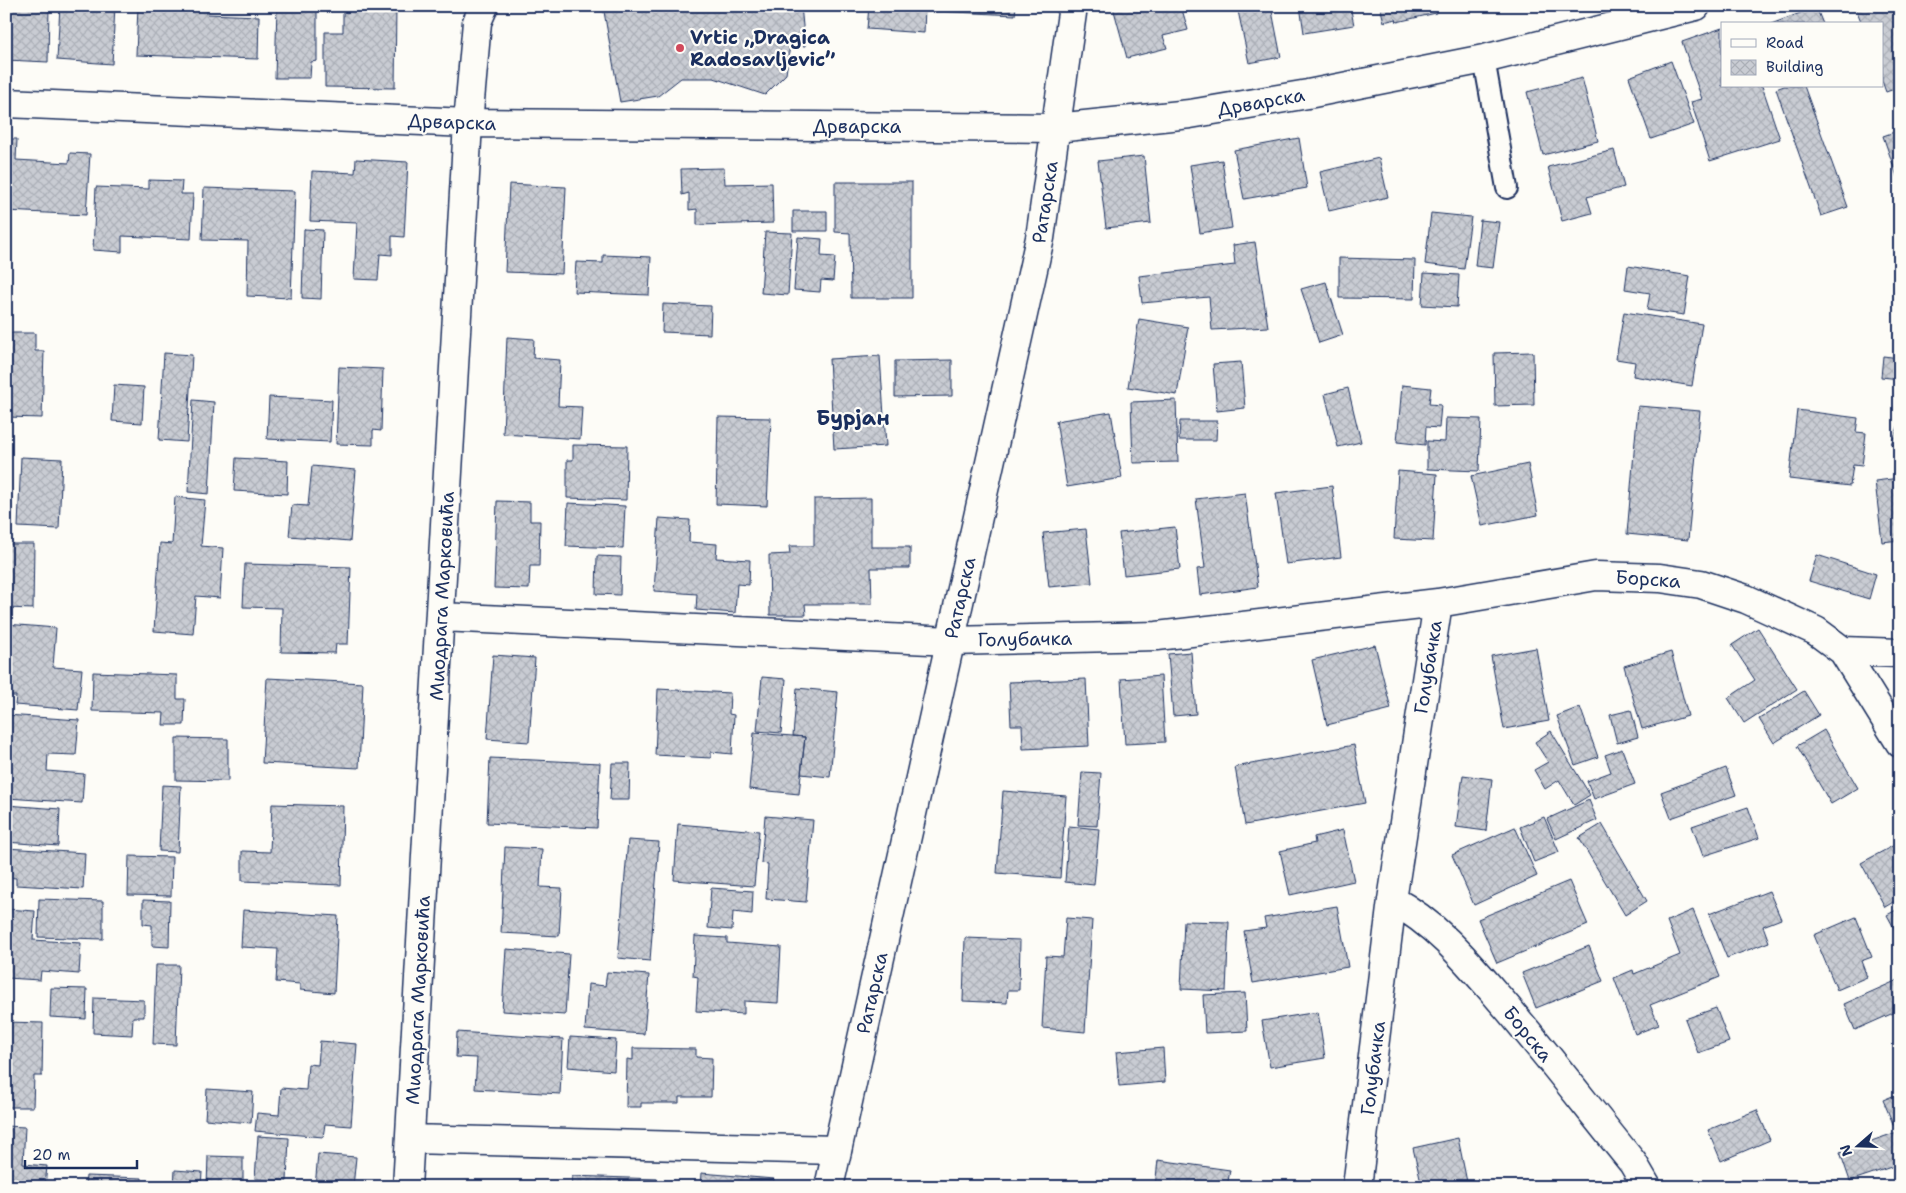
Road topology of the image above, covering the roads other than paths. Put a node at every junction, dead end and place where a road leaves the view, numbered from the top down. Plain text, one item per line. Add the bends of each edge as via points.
1 (484, 6) edge
2 (1073, 6) edge
3 (1696, 6) edge
4 (1484, 59) junction
5 (6, 103) edge
6 (468, 123) junction
7 (1056, 128) junction
8 (1507, 188) dead end
9 (1438, 603) junction
10 (441, 617) junction
11 (951, 641) junction
12 (1843, 651) junction
13 (1900, 653) edge
14 (1900, 743) edge
15 (1392, 900) junction
16 (410, 1139) junction
17 (837, 1150) junction
18 (407, 1187) edge
19 (829, 1187) edge
20 (1357, 1187) edge
21 (1647, 1187) edge

1 - 6 street, Миодрага Марковића via 477,22
2 - 7 street, Ратарска
3 - 4 street, Дрварска
4 - 7 street, Дрварска via 1190,114
4 - 8 lane
5 - 6 street, Дрварска
6 - 7 street, Дрварска
6 - 10 street, Миодрага Марковића
7 - 11 street, Ратарска via 1040,238
9 - 11 street, Голубачка via 1158,636
9 - 12 street, Борска via 1596,576 1660,578 1701,584 1746,599 1816,631
9 - 15 street, Голубачка
10 - 11 street, Голубачка
10 - 16 street, Миодрага Марковића
11 - 17 street, Ратарска
12 - 13 street
12 - 14 street, Борска
15 - 20 street, Голубачка
15 - 21 street, Борска via 1413,911 1460,954 1633,1163
16 - 17 street
16 - 18 street, Миодрага Марковића
17 - 19 street, Ратарска

